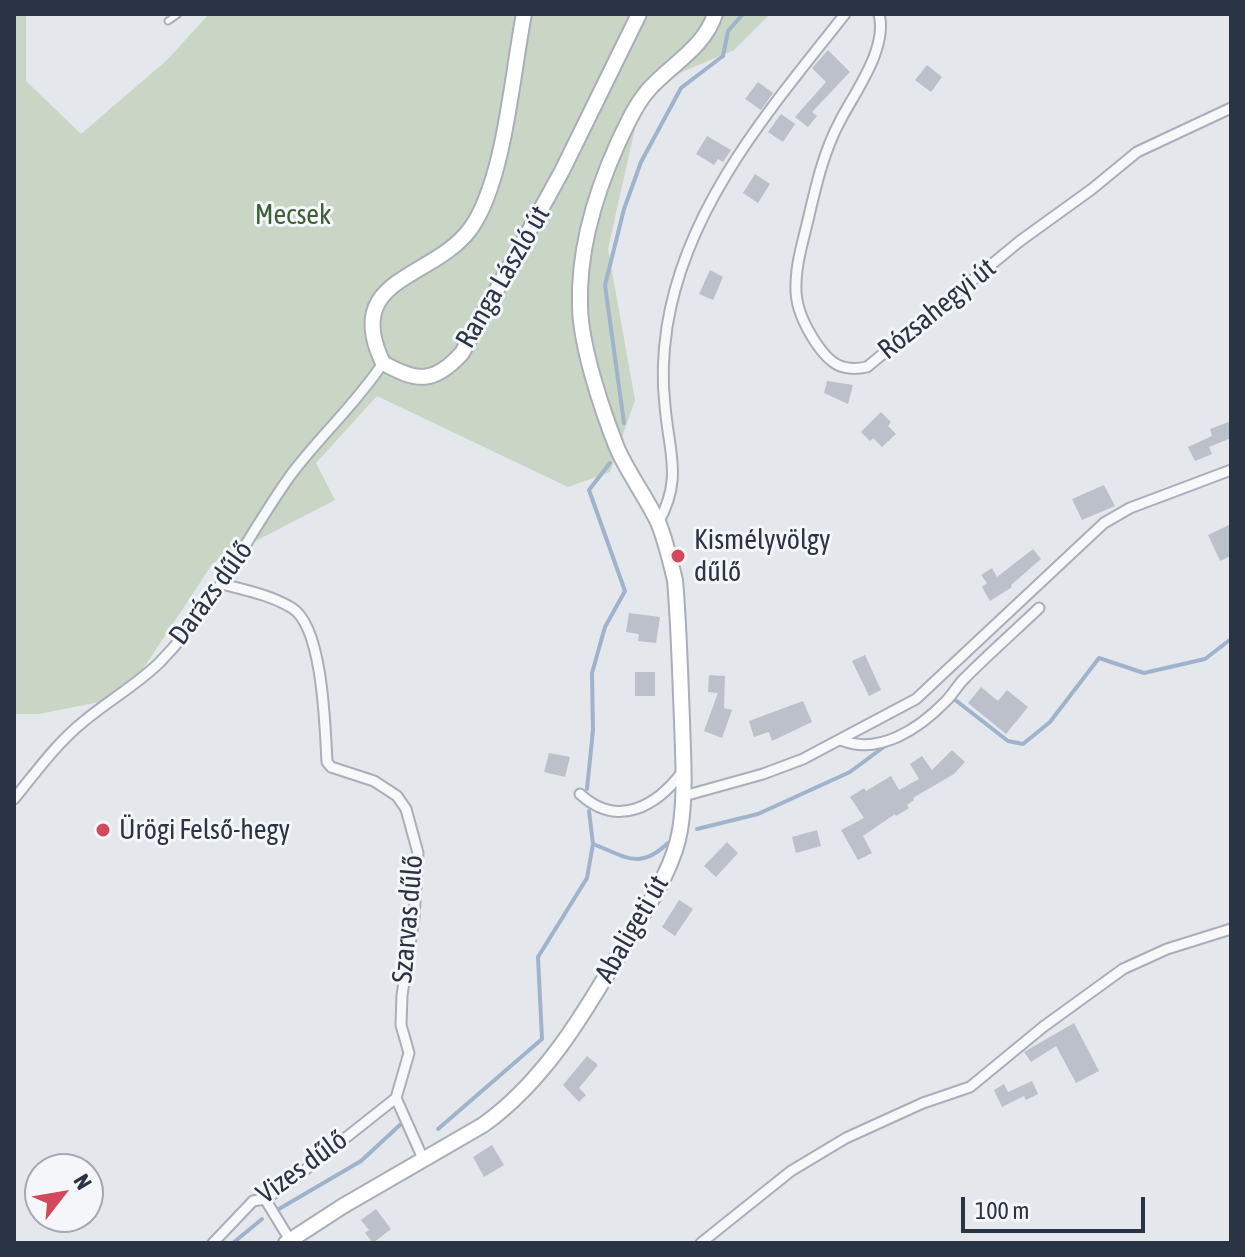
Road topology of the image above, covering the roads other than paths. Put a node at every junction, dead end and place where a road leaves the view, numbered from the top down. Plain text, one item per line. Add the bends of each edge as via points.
1 (178, 14) edge
2 (524, 14) edge
3 (639, 14) edge
4 (715, 14) edge
5 (845, 14) edge
6 (879, 14) edge
7 (168, 21) dead end
8 (1231, 108) edge
9 (383, 363) junction
10 (1231, 470) edge
11 (658, 523) junction
12 (222, 584) junction
13 (1039, 608) dead end
14 (841, 740) junction
15 (683, 771) junction
16 (580, 794) dead end
17 (684, 796) junction
18 (14, 799) edge
19 (1231, 929) edge
20 (396, 1098) junction
21 (424, 1161) junction
22 (265, 1199) junction
23 (288, 1241) edge
24 (213, 1243) edge
25 (701, 1243) edge

1 - 7 lane
2 - 9 main road, Ranga László út via 485,201 472,227 446,254 384,291 371,336
3 - 9 main road, Ranga László út via 562,171 462,353 438,374 416,379
4 - 11 main road, Abaligeti út via 699,43 650,87 618,143 588,228 580,294 590,362 618,449
5 - 11 street via 741,148 676,285 663,364 674,485
6 - 8 street, Rózsahegyi út via 879,42 817,178 797,261 796,296 805,327 821,351 850,370 867,367 1137,152
9 - 12 street, Darázs dűlő via 291,475
10 - 14 street via 1104,523 916,699
11 - 15 main road, Abaligeti út via 675,580
12 - 18 street, Darázs dűlő via 160,662 81,723
12 - 20 street, Szarvas dűlő via 296,610 316,647 327,762 374,781 406,809 418,853 402,995 401,1025 409,1053
13 - 14 street via 947,701 906,731 887,742 861,746
14 - 17 street via 763,774
15 - 16 street via 638,811 591,804
15 - 17 main road, Abaligeti út
17 - 21 main road, Abaligeti út via 676,846 656,892 560,1047 504,1110
19 - 25 street via 1123,969 970,1087 846,1138 791,1171
20 - 21 street
20 - 22 street, Vizes dűlő
21 - 23 main road, Abaligeti út
22 - 23 street
22 - 24 street, Vizes dűlő via 253,1201

